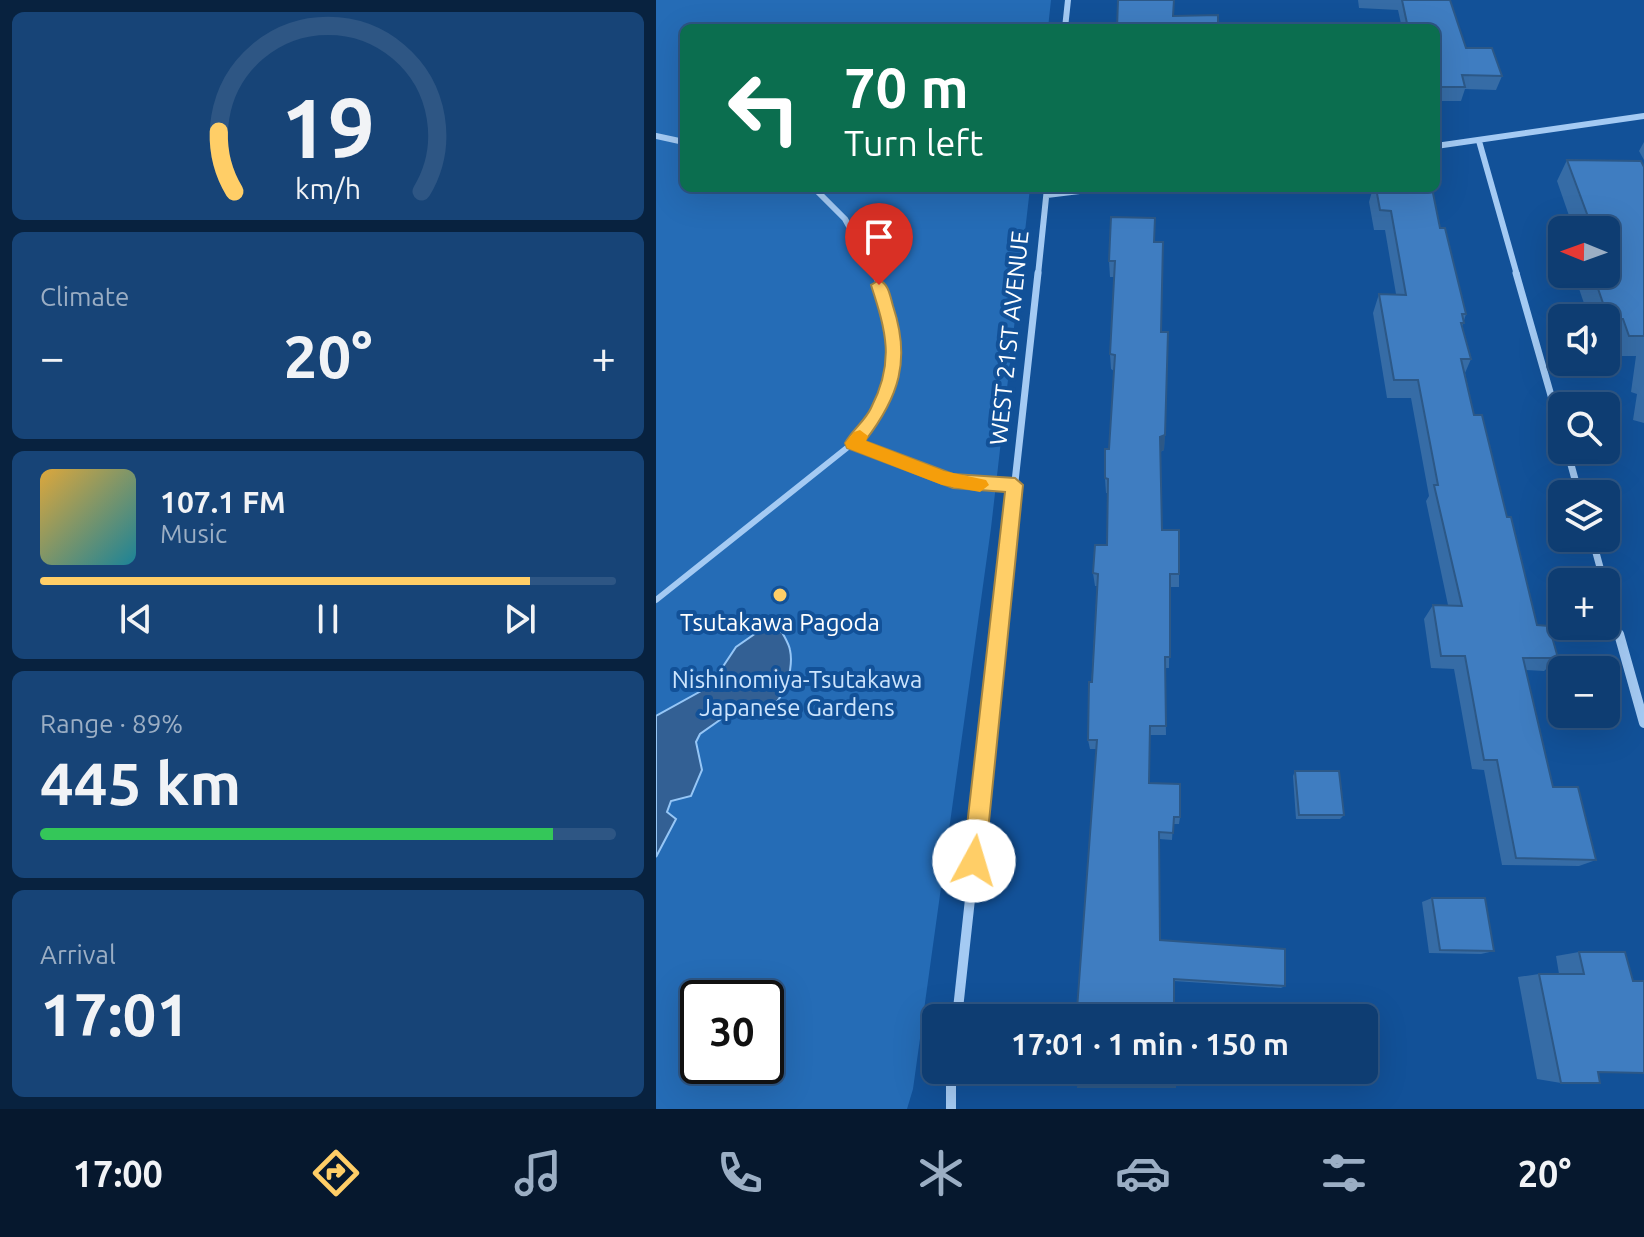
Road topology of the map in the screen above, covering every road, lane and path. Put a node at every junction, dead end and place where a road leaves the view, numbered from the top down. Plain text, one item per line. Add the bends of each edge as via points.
1 (1068, 0) edge
2 (1065, 24) edge
3 (1644, 116) edge
4 (656, 136) edge
5 (680, 141) edge
6 (1479, 141) junction
7 (1440, 146) edge
8 (819, 192) edge
9 (1047, 192) edge
10 (1550, 392) edge
11 (853, 443) junction
12 (1015, 485) junction
13 (656, 600) edge
14 (1620, 638) edge
15 (1644, 723) edge
16 (959, 1004) edge
17 (949, 1084) edge
18 (951, 1084) edge
19 (944, 1109) edge
20 (951, 1109) edge

1 - 2 street
3 - 6 street
4 - 5 street
6 - 7 street
6 - 10 street
8 - 11 street via 855,231 896,342 884,400
9 - 12 street, WEST 21ST AVENUE
11 - 12 lane via 953,481
11 - 13 street
12 - 16 street, WEST 21ST AVENUE
14 - 15 street
17 - 19 street
18 - 20 street

